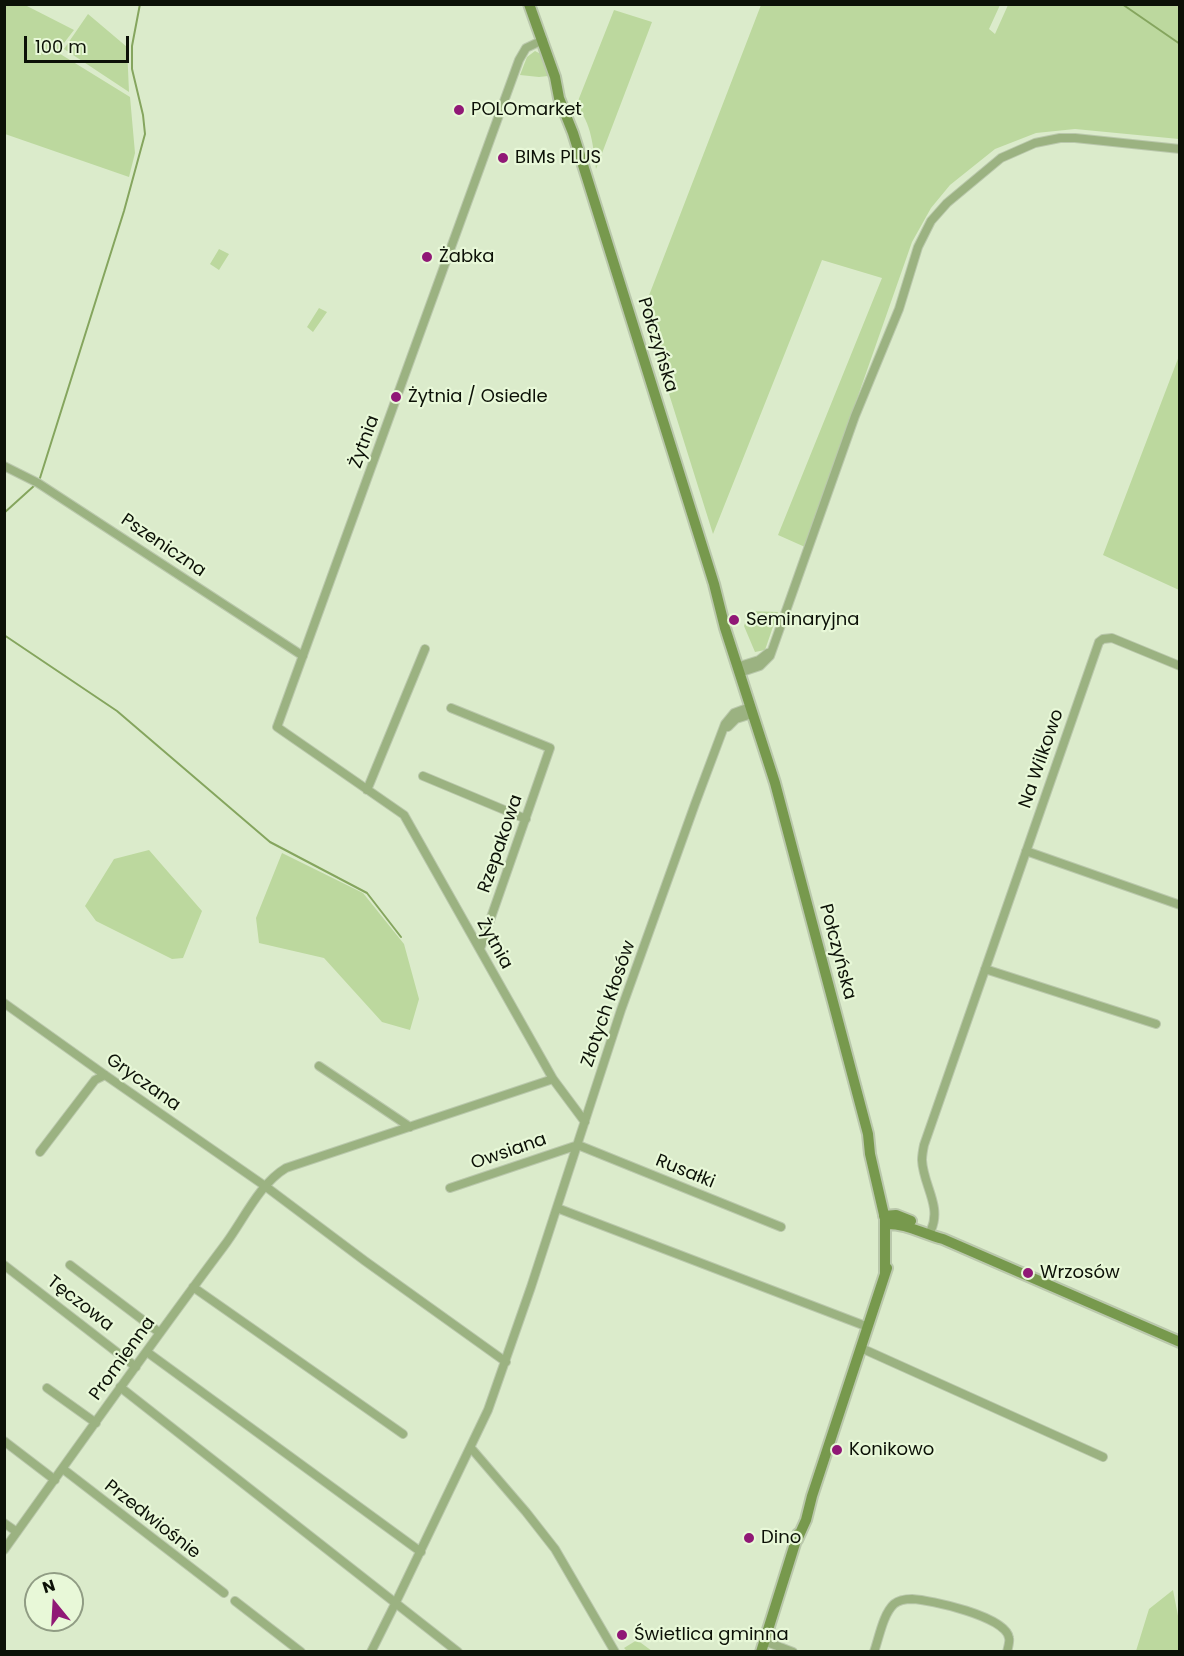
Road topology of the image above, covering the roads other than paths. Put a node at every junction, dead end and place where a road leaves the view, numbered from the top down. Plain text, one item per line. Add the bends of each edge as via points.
1 (529, 4) edge
2 (543, 39) junction
3 (1179, 149) edge
4 (4, 466) edge
5 (425, 649) dead end
6 (303, 656) junction
7 (1179, 666) edge
8 (742, 668) junction
9 (451, 708) dead end
10 (753, 710) junction
11 (423, 776) dead end
12 (367, 790) junction
13 (526, 819) junction
14 (1026, 851) junction
15 (1179, 905) edge
16 (480, 950) junction
17 (986, 969) junction
18 (4, 1003) edge
19 (1156, 1024) dead end
20 (319, 1066) dead end
21 (105, 1075) junction
22 (553, 1079) junction
23 (585, 1122) junction
24 (410, 1127) junction
25 (578, 1145) junction
26 (40, 1152) dead end
27 (265, 1186) junction
28 (450, 1188) dead end
29 (557, 1208) junction
30 (888, 1220) junction
31 (781, 1227) dead end
32 (931, 1230) junction
33 (943, 1239) junction
34 (4, 1265) edge
35 (70, 1265) dead end
36 (193, 1287) junction
37 (868, 1327) junction
38 (160, 1333) junction
39 (1179, 1342) edge
40 (861, 1348) junction
41 (147, 1352) junction
42 (506, 1362) junction
43 (136, 1367) junction
44 (47, 1388) dead end
45 (120, 1388) junction
46 (96, 1423) junction
47 (403, 1434) dead end
48 (4, 1441) edge
49 (471, 1448) junction
50 (1103, 1457) dead end
51 (63, 1469) junction
52 (55, 1480) junction
53 (4, 1523) edge
54 (17, 1532) junction
55 (4, 1550) edge
56 (421, 1552) junction
57 (224, 1593) dead end
58 (235, 1601) dead end
59 (396, 1604) junction
60 (763, 1646) edge
61 (301, 1652) edge
62 (371, 1652) edge
63 (458, 1652) edge
64 (615, 1652) edge
65 (793, 1652) edge
66 (874, 1652) edge
67 (1007, 1652) edge

1 - 2 main road, Połczyńska
2 - 6 street, Żytnia via 526,48 519,60
2 - 8 main road, Połczyńska via 719,608
3 - 8 street via 1075,138 1035,143 1001,158 938,211 918,247 899,309 855,416 771,650
4 - 6 street, Pszeniczna via 38,483
5 - 12 street
6 - 12 street, Żytnia via 277,727
7 - 14 street, Na Wilkowo via 1112,638 1099,642
8 - 10 main road, Połczyńska
9 - 13 street, Rzepakowa via 550,748
10 - 23 street, Złotych Kłosów via 739,710 725,724 621,1010
10 - 30 main road, Połczyńska
11 - 13 street
12 - 16 street, Żytnia via 404,815
13 - 16 street, Rzepakowa
14 - 15 street
14 - 17 street, Na Wilkowo
16 - 22 street, Żytnia
17 - 19 street
17 - 32 street, Na Wilkowo via 924,1145 924,1173 936,1214
18 - 21 street, Gryczana
20 - 24 street
21 - 26 street via 95,1080
21 - 27 street, Gryczana
22 - 23 street, Żytnia
22 - 24 street
23 - 25 street, Złotych Kłosów
24 - 27 street via 286,1168
25 - 28 street, Owsiana
25 - 29 street, Złotych Kłosów
25 - 31 street, Rusałki
27 - 36 street, Promienna
27 - 42 street, Gryczana
29 - 37 street
29 - 42 street, Złotych Kłosów
30 - 32 main road via 899,1216
30 - 33 main road
30 - 37 main road, Połczyńska via 885,1273
32 - 33 main road
33 - 39 main road
34 - 43 street, Tęczowa
35 - 38 street
36 - 38 street, Promienna
36 - 47 street
37 - 40 main road, Połczyńska
38 - 41 street, Promienna
40 - 50 street
40 - 60 main road, Połczyńska
41 - 43 street, Promienna
41 - 56 street
42 - 49 street, Złotych Kłosów
43 - 45 street, Promienna
44 - 46 street
45 - 46 street, Promienna
45 - 59 street
46 - 51 street, Promienna
48 - 52 street
49 - 56 street, Złotych Kłosów
49 - 64 street via 555,1549
51 - 52 street, Promienna
51 - 57 street, Przedwiośnie
52 - 54 street, Promienna
53 - 54 street
54 - 55 street, Promienna
56 - 59 street, Złotych Kłosów
58 - 61 street
59 - 62 street, Złotych Kłosów
59 - 63 street
60 - 65 street
66 - 67 street via 892,1606 912,1599 970,1611 990,1620 1010,1638

